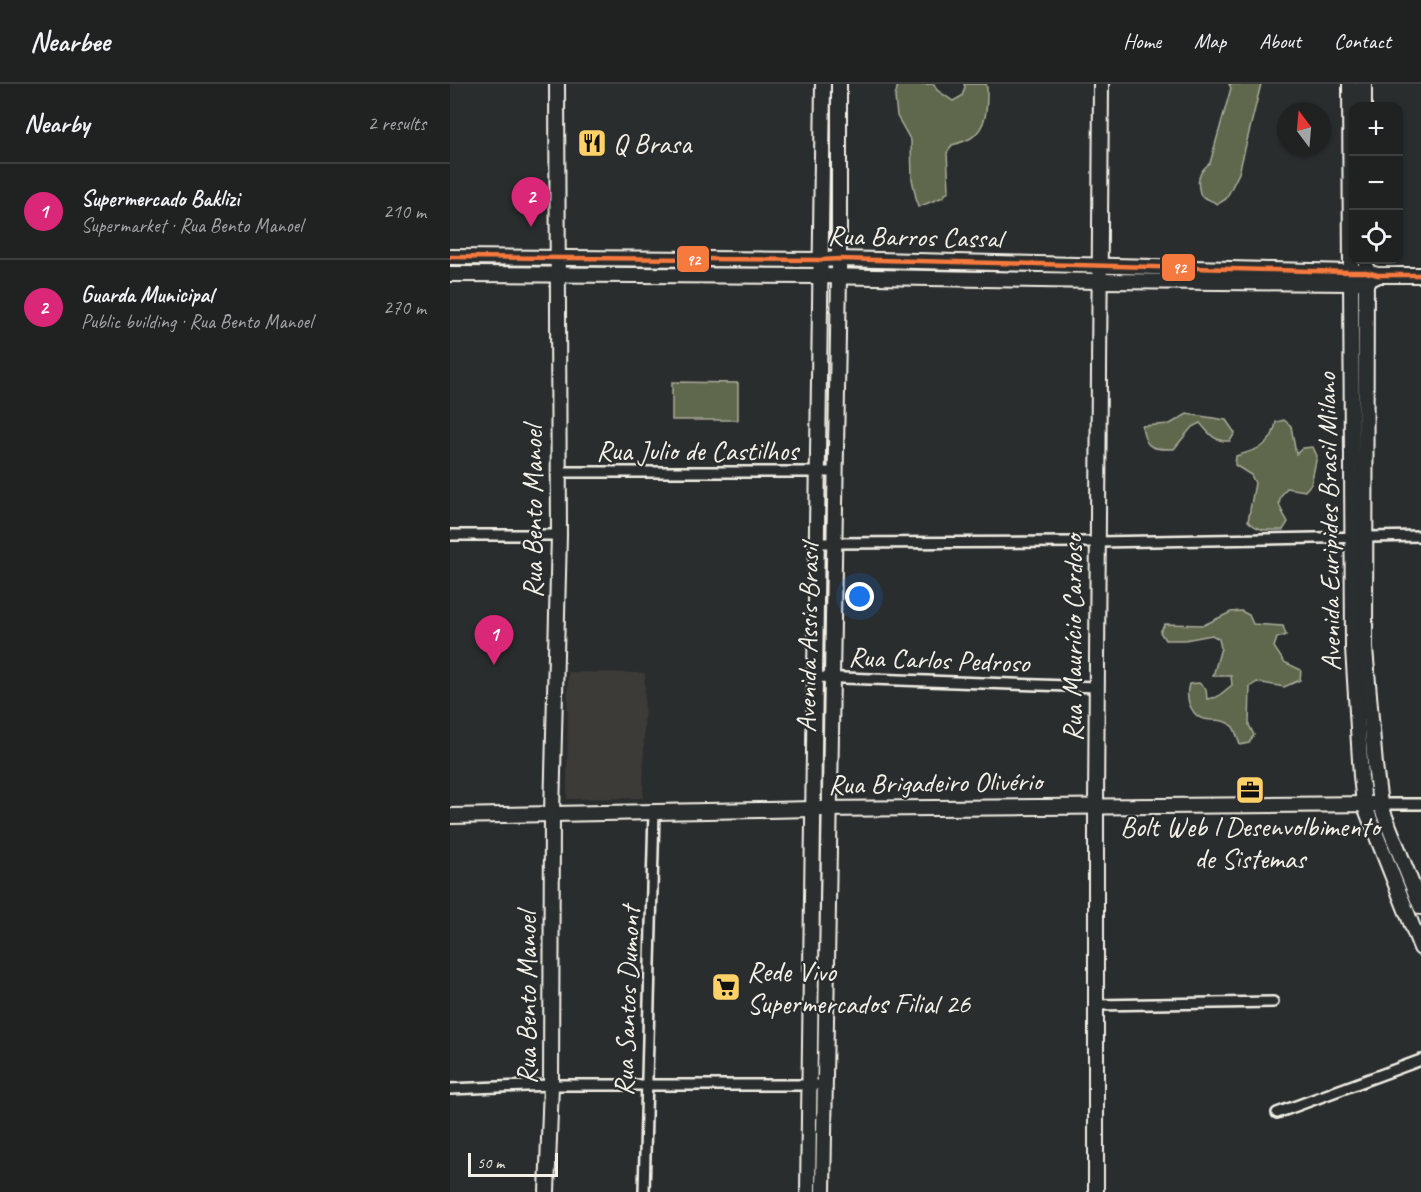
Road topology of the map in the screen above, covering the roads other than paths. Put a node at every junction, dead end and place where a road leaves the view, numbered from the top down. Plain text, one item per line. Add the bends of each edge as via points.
1 (557, 84) edge
2 (823, 84) edge
3 (839, 84) edge
4 (1101, 84) edge
5 (1350, 84) edge
6 (1364, 84) edge
7 (1351, 102) edge
8 (1364, 102) edge
9 (1352, 156) edge
10 (822, 174) junction
11 (838, 174) junction
12 (450, 257) edge
13 (557, 257) junction
14 (839, 259) junction
15 (820, 260) junction
16 (979, 262) junction
17 (1099, 266) junction
18 (1369, 272) edge
19 (450, 274) edge
20 (557, 275) junction
21 (1205, 275) junction
22 (1421, 275) edge
23 (820, 276) junction
24 (839, 277) junction
25 (1351, 278) junction
26 (978, 279) junction
27 (1099, 281) junction
28 (1359, 381) junction
29 (559, 472) junction
30 (835, 472) junction
31 (819, 473) junction
32 (450, 535) edge
33 (559, 535) junction
34 (1421, 536) edge
35 (1359, 537) junction
36 (1098, 542) junction
37 (818, 543) junction
38 (834, 543) junction
39 (1359, 648) junction
40 (815, 677) junction
41 (831, 677) junction
42 (1097, 687) junction
43 (1364, 804) junction
44 (1380, 804) junction
45 (1421, 804) edge
46 (1096, 806) junction
47 (814, 808) junction
48 (829, 808) junction
49 (654, 812) junction
50 (552, 813) junction
51 (450, 816) edge
52 (1421, 907) edge
53 (1421, 948) edge
54 (811, 982) junction
55 (827, 982) junction
56 (1273, 1002) dead end
57 (1096, 1005) junction
58 (1421, 1060) edge
59 (551, 1085) junction
60 (647, 1085) junction
61 (810, 1085) junction
62 (825, 1085) junction
63 (450, 1089) edge
64 (1277, 1113) dead end
65 (547, 1192) edge
66 (644, 1192) edge
67 (808, 1192) edge
68 (823, 1192) edge
69 (1096, 1192) edge

1 - 13 street, Rua Bento Manoel
2 - 10 street, Avenida Assis Brasil
3 - 11 street, Avenida Assis Brasil
4 - 17 street, Rua Maurício Cardoso
5 - 7 street, Avenida Euripides Brasil Milano
6 - 8 street
9 - 25 street, Avenida Euripides Brasil Milano
10 - 11 street
10 - 15 street, Avenida Assis Brasil
11 - 14 street, Avenida Assis Brasil
12 - 13 street, Rua Barros Cassal
13 - 15 street, Rua Barros Cassal
13 - 20 street, Rua Bento Manoel
14 - 15 street, Rua Barros Cassal
14 - 16 street, Rua Barros Cassal
14 - 24 street, Avenida Assis Brasil
15 - 23 street, Avenida Assis Brasil
16 - 17 street, Rua Barros Cassal
16 - 26 street
17 - 21 street, Rua Barros Cassal
17 - 27 street, Rua Maurício Cardoso
18 - 22 street, Rua Barros Cassal
18 - 25 street, Rua Barros Cassal
18 - 28 street, Avenida Euripides Brasil Milano
19 - 20 street, Rua Barros Cassal
20 - 23 street, Rua Barros Cassal
20 - 29 street, Rua Bento Manoel
21 - 25 street, Rua Barros Cassal
21 - 27 street, Rua Barros Cassal
23 - 24 street, Rua Barros Cassal
23 - 31 street, Avenida Assis Brasil
24 - 26 street, Rua Barros Cassal
24 - 30 street, Avenida Assis Brasil
25 - 28 street, Avenida Euripides Brasil Milano
26 - 27 street, Rua Barros Cassal
27 - 36 street, Rua Maurício Cardoso
28 - 35 street, Avenida Euripides Brasil Milano
29 - 31 street, Rua Julio de Castilhos
29 - 33 street, Rua Bento Manoel
30 - 31 street, Rua Julio de Castilhos
30 - 38 street, Avenida Assis Brasil
31 - 37 street, Avenida Assis Brasil
32 - 33 street
33 - 50 street, Rua Bento Manoel
34 - 35 street
35 - 36 street
35 - 39 street, Avenida Euripides Brasil Milano
36 - 38 street
36 - 42 street, Rua Maurício Cardoso
37 - 38 street
37 - 40 street, Avenida Assis Brasil
38 - 41 street, Avenida Assis Brasil
39 - 43 street, Avenida Euripides Brasil Milano via 1359,752
39 - 44 street, Avenida Euripides Brasil Milano
40 - 41 street, Rua Carlos Pedroso
40 - 47 street, Avenida Assis Brasil
41 - 42 street, Rua Carlos Pedroso
41 - 48 street, Avenida Assis Brasil
42 - 46 street, Rua Maurício Cardoso
43 - 44 street, Rua Brigadeiro Olivério
43 - 46 street, Rua Brigadeiro Olivério
43 - 53 street, Avenida Euripides Brasil Milano
44 - 45 street, Rua Brigadeiro Olivério
44 - 52 street, Avenida Euripides Brasil Milano
46 - 48 street, Rua Brigadeiro Olivério
46 - 57 street, Rua Maurício Cardoso
47 - 48 street, Rua Brigadeiro Olivério
47 - 49 street, Rua Brigadeiro Olivério
47 - 54 street, Avenida Assis Brasil
48 - 55 street, Avenida Assis Brasil
49 - 50 street, Rua Brigadeiro Olivério
49 - 60 street, Rua Santos Dumont
50 - 51 street, Rua Brigadeiro Olivério
50 - 59 street, Rua Bento Manoel
54 - 55 street
54 - 61 street, Avenida Assis Brasil
55 - 62 street, Avenida Assis Brasil
56 - 57 street
57 - 69 street, Rua Maurício Cardoso
58 - 64 street
59 - 60 street
59 - 63 street
59 - 65 street, Rua Bento Manoel
60 - 61 street
60 - 66 street, Rua Santos Dumont
61 - 62 street
61 - 67 street, Avenida Assis Brasil
62 - 68 street, Avenida Assis Brasil

